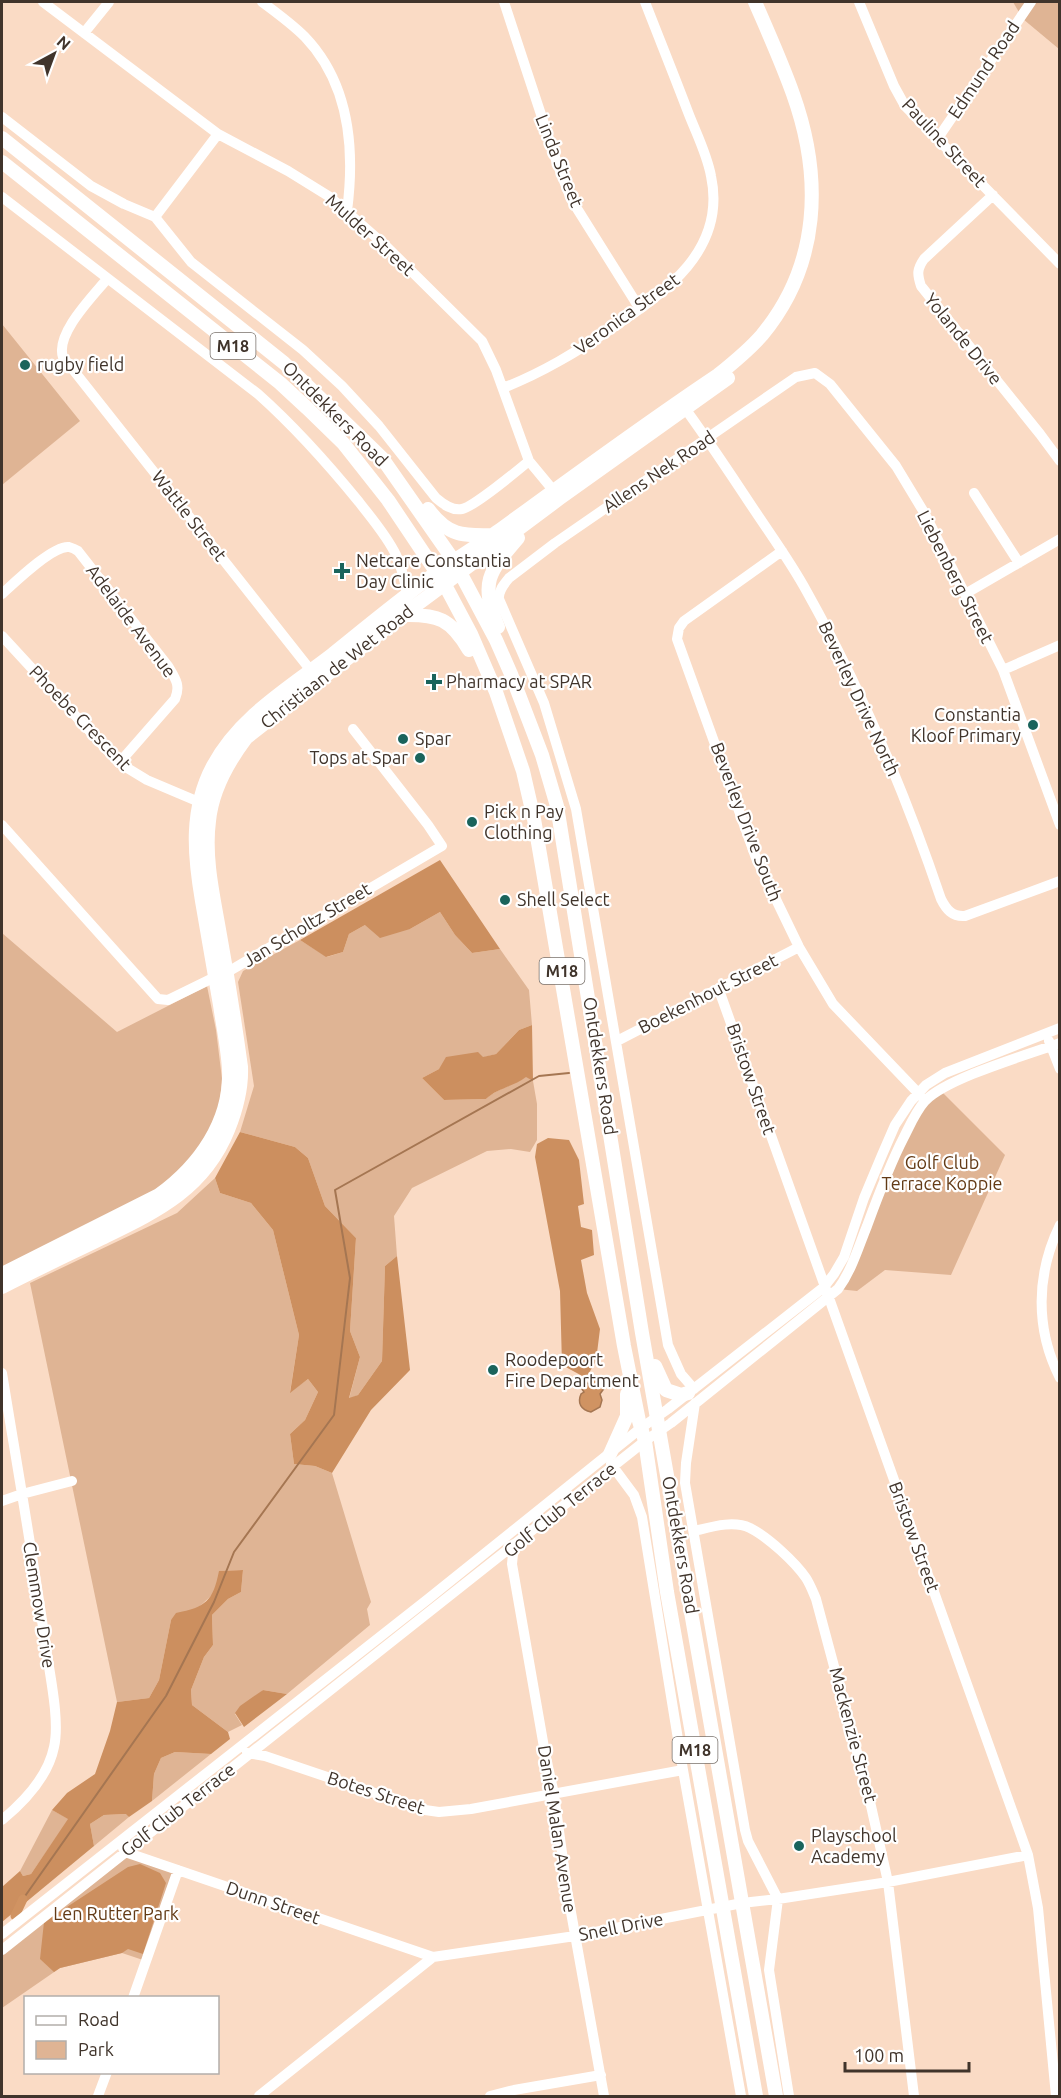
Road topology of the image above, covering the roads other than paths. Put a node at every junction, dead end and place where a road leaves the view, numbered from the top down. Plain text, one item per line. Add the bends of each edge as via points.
1 (43, 2) edge
2 (109, 2) edge
3 (262, 2) edge
4 (504, 2) edge
5 (645, 2) edge
6 (755, 2) edge
7 (859, 2) edge
8 (1030, 2) edge
9 (84, 33) junction
10 (2, 117) edge
11 (218, 134) junction
12 (2, 138) edge
13 (938, 138) junction
14 (2, 162) edge
15 (993, 195) junction
16 (2, 197) edge
17 (347, 211) junction
18 (155, 218) junction
19 (1059, 264) edge
20 (107, 279) junction
21 (640, 309) junction
22 (796, 377) joint
23 (503, 388) junction
24 (682, 405) junction
25 (707, 439) junction
26 (382, 458) junction
27 (529, 461) junction
28 (1059, 461) edge
29 (974, 493) dead end
30 (557, 494) junction
31 (535, 518) junction
32 (494, 535) junction
33 (1059, 539) edge
34 (782, 551) junction
35 (454, 561) junction
36 (1019, 563) junction
37 (523, 567) joint
38 (437, 572) junction
39 (462, 573) junction
40 (445, 585) junction
41 (2, 594) edge
42 (965, 594) junction
43 (407, 595) junction
44 (403, 615) junction
45 (2, 636) edge
46 (1059, 645) edge
47 (1003, 670) junction
48 (315, 676) junction
49 (496, 692) junction
50 (353, 729) dead end
51 (542, 755) junction
52 (119, 763) junction
53 (199, 802) junction
54 (2, 825) edge
55 (1059, 825) edge
56 (1059, 881) edge
57 (799, 947) junction
58 (221, 975) junction
59 (719, 990) junction
60 (1059, 1028) edge
61 (1046, 1034) junction
62 (617, 1041) junction
63 (1055, 1044) edge
64 (1059, 1069) edge
65 (922, 1097) junction
66 (1059, 1225) edge
67 (2, 1274) edge
68 (2, 1287) edge
69 (826, 1292) junction
70 (642, 1333) junction
71 (624, 1346) junction
72 (2, 1374) edge
73 (1059, 1378) edge
74 (692, 1395) junction
75 (658, 1424) junction
76 (643, 1435) junction
77 (610, 1460) junction
78 (72, 1481) dead end
79 (22, 1494) junction
80 (2, 1501) edge
81 (694, 1531) junction
82 (509, 1534) junction
83 (500, 1542) junction
84 (511, 1553) junction
85 (244, 1750) junction
86 (683, 1770) junction
87 (554, 1794) junction
88 (2, 1820) edge
89 (118, 1842) junction
90 (125, 1852) junction
91 (1028, 1855) junction
92 (178, 1870) junction
93 (888, 1882) junction
94 (778, 1899) junction
95 (742, 1903) junction
96 (722, 1907) junction
97 (708, 1911) junction
98 (2, 1934) edge
99 (575, 1936) junction
100 (2, 1950) edge
101 (433, 1957) junction
102 (134, 1996) edge
103 (107, 2074) edge
104 (601, 2075) junction
105 (98, 2097) edge
106 (259, 2097) edge
107 (490, 2097) edge
108 (604, 2097) edge
109 (741, 2097) edge
110 (756, 2097) edge
111 (776, 2097) edge
112 (789, 2097) edge
113 (914, 2097) edge
114 (1056, 2097) edge

1 - 9 street, Mulder Street
2 - 9 street
3 - 17 street via 310,42 336,83 347,122
4 - 21 street, Linda Street via 571,199
5 - 21 street, Veronica Street via 703,150 713,193 709,226 697,255 682,275
6 - 24 main road, Christiaan de Wet Road via 794,95 812,171 806,250 784,304 762,335
7 - 13 street, Pauline Street via 899,96
8 - 13 street, Edmund Road
9 - 11 street, Mulder Street
10 - 18 street, Ontdekkers Road via 91,186
11 - 17 street, Mulder Street via 302,179
11 - 18 street
12 - 26 main road, Ontdekkers Road / M18 via 284,363
13 - 15 street, Pauline Street
14 - 38 main road, Ontdekkers Road / M18 via 307,408 343,443
15 - 19 street, Pauline Street
15 - 28 street, Yolande Drive via 929,254 917,275 921,286
16 - 20 street
17 - 23 street, Mulder Street via 482,341
18 - 27 street, Ontdekkers Road via 191,262 303,350 342,386 445,506 470,507
20 - 43 street via 264,400 331,467 392,548
20 - 48 street, Wattle Street via 66,332 61,352 70,369
21 - 23 street, Veronica Street via 560,362
22 - 25 street, Allens Nek Road
22 - 42 street, Liebenberg Street via 815,374 830,384 896,466
23 - 27 street, Mulder Street
24 - 25 street, Beverley Drive North
24 - 30 main road, Christiaan de Wet Road
25 - 34 street, Beverley Drive North
25 - 37 street, Allens Nek Road
26 - 32 main road via 407,481 446,529 463,535
26 - 35 main road, Ontdekkers Road / M18
27 - 30 street, Mulder Street
29 - 36 street
30 - 31 main road, Christiaan de Wet Road
30 - 32 main road, Christiaan de Wet Road
31 - 39 main road, Christiaan de Wet Road
31 - 51 main road via 497,563 487,591 532,712
32 - 35 main road, Christiaan de Wet Road
33 - 36 street
34 - 56 street, Beverley Drive North via 858,688 947,909 965,916
34 - 57 street, Beverley Drive South via 684,621 677,639 756,858
35 - 38 main road, Christiaan de Wet Road
35 - 39 main road, Ontdekkers Road / M18
36 - 42 street
37 - 62 street, Ontdekkers Road via 498,595 544,703 576,809
38 - 40 main road, Ontdekkers Road / M18
38 - 43 main road, Christiaan de Wet Road
39 - 40 main road, Christiaan de Wet Road
39 - 51 main road, Ontdekkers Road / M18 via 511,674
40 - 44 main road, Christiaan de Wet Road
40 - 49 main road, Ontdekkers Road / M18
41 - 52 street, Adelaide Avenue via 39,562 60,549 73,548 168,666 178,683 175,699
42 - 47 street, Liebenberg Street
43 - 48 main road, Christiaan de Wet Road
44 - 48 main road, Christiaan de Wet Road
44 - 49 main road via 430,617 454,627
45 - 52 street, Phoebe Crescent
46 - 47 street
47 - 55 street, Liebenberg Street
48 - 53 main road, Christiaan de Wet Road via 259,709 231,738 211,770
48 - 58 main road, Christiaan de Wet Road via 246,738 223,774 214,799 207,842
49 - 71 main road, Ontdekkers Road / M18 via 523,771 542,858
50 - 58 street, Jan Scholtz Street via 442,846
51 - 70 main road, Ontdekkers Road / M18 via 557,806
52 - 53 street, Phoebe Crescent
53 - 58 main road, Christiaan de Wet Road via 195,857
54 - 58 street, Jan Scholtz Street via 158,999 170,999
57 - 59 street, Boekenhout Street
57 - 65 street, Beverley Drive South via 833,1004
58 - 67 main road, Christiaan de Wet Road via 229,1072 222,1116 202,1154 159,1196
58 - 68 main road, Christiaan de Wet Road via 239,1047 241,1079 234,1116 211,1162 192,1185 163,1207
59 - 62 street, Boekenhout Street
59 - 69 street, Bristow Street
60 - 61 street, Golf Club Terrace
61 - 63 street
61 - 65 street, Golf Club Terrace via 945,1073 934,1079
62 - 74 street, Ontdekkers Road via 668,1345
63 - 64 street
63 - 65 street, Golf Club Terrace
65 - 69 street, Golf Club Terrace via 880,1190 848,1275 838,1289
66 - 73 street via 1045,1263 1041,1307 1049,1355
69 - 74 street, Golf Club Terrace
69 - 91 street, Bristow Street
70 - 74 main road via 663,1386 669,1392
70 - 75 main road, Ontdekkers Road / M18
71 - 76 main road, Ontdekkers Road / M18
71 - 77 main road via 627,1416
72 - 79 street, Clemmow Drive
74 - 75 street, Golf Club Terrace
74 - 81 street, Ontdekkers Road via 686,1483
75 - 76 street, Golf Club Terrace
75 - 95 main road, Ontdekkers Road / M18
76 - 77 street, Golf Club Terrace
76 - 96 main road, Ontdekkers Road / M18
77 - 82 street, Golf Club Terrace
77 - 84 street, Golf Club Terrace
77 - 86 street, Ontdekkers Road via 634,1495 642,1517
78 - 79 street
79 - 80 street
79 - 88 street, Clemmow Drive via 53,1699 55,1739 42,1777
81 - 93 street, Mackenzie Street via 724,1526 749,1528 777,1548 807,1579 821,1615
81 - 94 street, Ontdekkers Road via 748,1841
82 - 83 street, Golf Club Terrace
82 - 84 street, Daniel Malan Avenue
83 - 84 street, Daniel Malan Avenue
83 - 85 street, Golf Club Terrace
84 - 85 street, Golf Club Terrace
84 - 87 street, Daniel Malan Avenue
85 - 87 street, Botes Street via 439,1812
85 - 89 street, Golf Club Terrace
85 - 90 street, Golf Club Terrace
86 - 87 street, Botes Street
86 - 97 street, Ontdekkers Road
87 - 99 street, Daniel Malan Avenue
89 - 90 street
89 - 98 street, Golf Club Terrace
90 - 92 street, Dunn Street
90 - 100 street, Golf Club Terrace
91 - 93 street, Snell Drive
91 - 114 street, Bristow Street via 1038,1908
92 - 101 street, Dunn Street
92 - 102 street
93 - 94 street, Snell Drive
93 - 113 street, Mackenzie Street
94 - 95 street, Snell Drive
94 - 112 street via 769,1970
95 - 96 street, Snell Drive
95 - 111 main road, Ontdekkers Road / M18
96 - 97 street, Snell Drive
96 - 110 main road, Ontdekkers Road / M18
97 - 99 street, Snell Drive
97 - 109 street, Ontdekkers Road
99 - 101 street, Snell Drive
99 - 104 street, Daniel Malan Avenue
101 - 106 street
103 - 105 street
104 - 107 street
104 - 108 street, Daniel Malan Avenue

